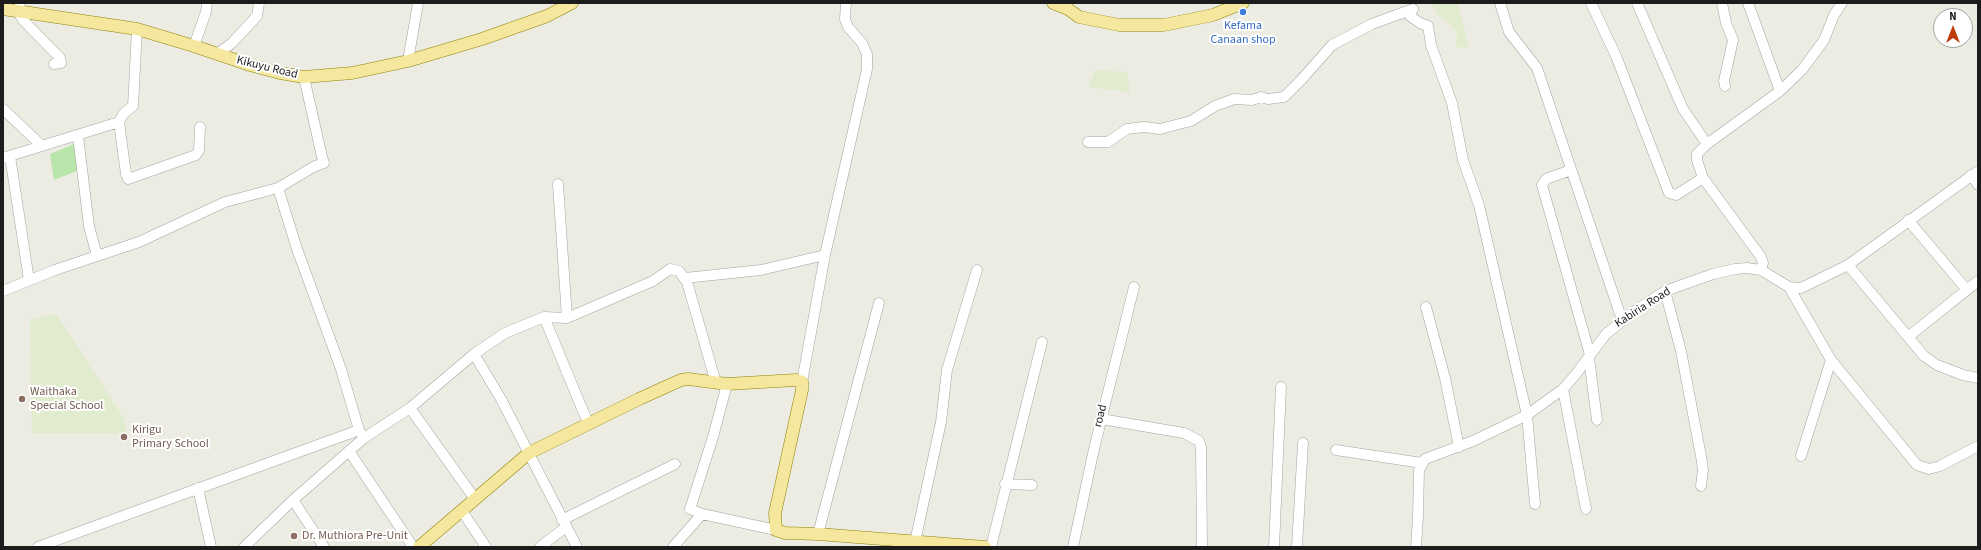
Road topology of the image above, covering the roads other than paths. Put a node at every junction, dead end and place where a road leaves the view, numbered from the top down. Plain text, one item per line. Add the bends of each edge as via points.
1 (207, 3) edge
2 (259, 3) edge
3 (418, 3) edge
4 (572, 3) edge
5 (846, 3) edge
6 (1053, 3) edge
7 (1243, 3) edge
8 (1500, 3) edge
9 (1591, 3) edge
10 (1637, 3) edge
11 (1722, 3) edge
12 (1748, 3) edge
13 (1831, 3) edge
14 (1842, 3) edge
15 (1068, 6) edge
16 (19, 7) edge
17 (3, 9) edge
18 (1834, 15) junction
19 (136, 29) junction
20 (194, 46) junction
21 (218, 54) junction
22 (408, 61) junction
23 (54, 64) dead end
24 (304, 77) junction
25 (1725, 86) dead end
26 (1780, 91) junction
27 (3, 109) edge
28 (119, 122) junction
29 (200, 127) dead end
30 (78, 136) junction
31 (1088, 142) dead end
32 (1707, 144) junction
33 (41, 145) junction
34 (6, 157) edge
35 (1571, 170) junction
36 (1975, 173) edge
37 (1704, 178) junction
38 (558, 184) dead end
39 (1978, 185) edge
40 (278, 188) junction
41 (1908, 220) junction
42 (826, 255) junction
43 (97, 256) junction
44 (1848, 265) junction
45 (977, 270) dead end
46 (1761, 270) junction
47 (685, 278) junction
48 (29, 280) junction
49 (1978, 281) edge
50 (1134, 287) dead end
51 (1789, 287) junction
52 (1966, 290) junction
53 (3, 291) edge
54 (1665, 291) junction
55 (879, 303) dead end
56 (1426, 307) dead end
57 (544, 317) junction
58 (567, 318) junction
59 (1622, 320) junction
60 (1908, 337) junction
61 (1042, 342) dead end
62 (474, 354) junction
63 (1590, 356) junction
64 (1831, 360) junction
65 (1978, 378) edge
66 (802, 382) junction
67 (722, 384) junction
68 (1281, 387) dead end
69 (1563, 389) junction
70 (410, 408) junction
71 (1527, 416) junction
72 (1101, 419) junction
73 (1597, 420) dead end
74 (588, 423) junction
75 (362, 434) junction
76 (1303, 443) dead end
77 (1978, 446) edge
78 (1458, 447) junction
79 (1336, 450) dead end
80 (349, 451) junction
81 (529, 453) junction
82 (1801, 456) dead end
83 (1422, 463) junction
84 (675, 464) dead end
85 (1005, 484) junction
86 (1032, 485) dead end
87 (1701, 486) dead end
88 (198, 488) junction
89 (476, 499) junction
90 (292, 500) junction
91 (1535, 504) dead end
92 (1586, 509) dead end
93 (462, 510) junction
94 (702, 514) junction
95 (564, 524) junction
96 (776, 530) junction
97 (818, 534) junction
98 (915, 542) junction
99 (962, 546) edge
100 (38, 547) edge
101 (211, 547) edge
102 (244, 547) edge
103 (324, 547) edge
104 (413, 547) edge
105 (419, 547) edge
106 (486, 547) edge
107 (540, 547) edge
108 (577, 547) edge
109 (673, 547) edge
110 (985, 547) edge
111 (991, 547) edge
112 (1073, 547) edge
113 (1202, 547) edge
114 (1274, 547) edge
115 (1297, 547) edge
116 (1416, 547) edge

1 - 20 street
2 - 21 street via 257,16
3 - 22 street
4 - 22 main road, Kikuyu Road via 547,16 482,39
5 - 42 street via 845,19 867,54 867,69
6 - 15 main road
7 - 15 main road via 1213,15 1164,25 1119,25 1079,17
8 - 35 street via 1509,32 1537,68
9 - 37 street via 1616,56 1670,193 1672,196 1676,195
10 - 32 street via 1683,109
11 - 25 street via 1733,40
12 - 26 street
13 - 18 street
14 - 18 street
16 - 17 main road, Kikuyu Road
16 - 19 main road, Kikuyu Road
16 - 23 street via 27,25 60,58 61,63
18 - 26 street via 1824,40 1802,70
19 - 20 main road, Kikuyu Road
19 - 28 street via 133,106 123,114
20 - 21 main road, Kikuyu Road
21 - 24 main road, Kikuyu Road via 280,74
22 - 24 main road, Kikuyu Road via 352,73
24 - 40 street via 324,163
26 - 32 street
27 - 33 street
28 - 29 street via 128,179 196,155 199,150
28 - 30 street
30 - 33 street
30 - 43 street via 90,226
31 - 71 street via 1108,142 1127,130 1144,127 1160,129 1191,121 1215,106 1234,100 1284,96 1332,45 1372,24 1413,9 1410,16 1428,26 1452,103 1463,160 1479,205
32 - 37 street via 1696,154
33 - 34 street
34 - 48 street
35 - 59 street
35 - 63 street via 1546,179 1542,185
36 - 39 street
36 - 41 street
37 - 46 street via 1761,256
38 - 58 street
40 - 43 street via 225,202 139,242
40 - 75 street
41 - 44 street
41 - 52 street
42 - 47 street via 761,270
42 - 66 street
43 - 48 street
44 - 51 street via 1801,288
44 - 60 street
45 - 98 street via 947,370 941,422
46 - 51 street, Kabiria Road
46 - 54 street, Kabiria Road via 1747,268 1723,271
47 - 58 street via 679,271 670,269 653,281
47 - 67 street
48 - 53 street
49 - 52 street
50 - 72 street, road
51 - 64 street
52 - 60 street
54 - 59 street, Kabiria Road
54 - 87 street via 1681,351 1701,456
55 - 97 street
56 - 78 street via 1445,378
57 - 58 street
57 - 62 street via 505,333
57 - 74 street
59 - 63 street, Kabiria Road via 1606,334
60 - 65 street via 1924,356 1937,364 1963,375
61 - 85 street
62 - 70 street
62 - 81 street
63 - 69 street, Kabiria Road
63 - 73 street
64 - 77 street via 1917,465 1929,468 1940,466
64 - 82 street
66 - 67 main road via 796,380
66 - 96 main road via 775,513
67 - 74 main road via 682,380
67 - 94 street via 713,437 690,506 692,511
68 - 114 street
69 - 71 street, Kabiria Road
69 - 92 street
70 - 75 street
70 - 89 street
71 - 78 street, Kabiria Road
71 - 91 street
72 - 112 street, road
72 - 113 street via 1184,433 1199,441
74 - 81 main road
75 - 80 street
75 - 88 street
76 - 115 street
78 - 83 street, Kabiria Road via 1425,459
79 - 83 street
80 - 90 street
80 - 104 street
81 - 89 main road
81 - 95 street
83 - 116 street via 1419,470
84 - 95 street
85 - 86 street
85 - 111 street
88 - 100 street
88 - 101 street
89 - 93 main road
90 - 102 street
90 - 103 street
93 - 105 main road
93 - 106 street
94 - 96 street
94 - 109 street
95 - 107 street
95 - 108 street
96 - 97 main road via 785,533
97 - 98 main road
98 - 99 main road
99 - 110 main road

